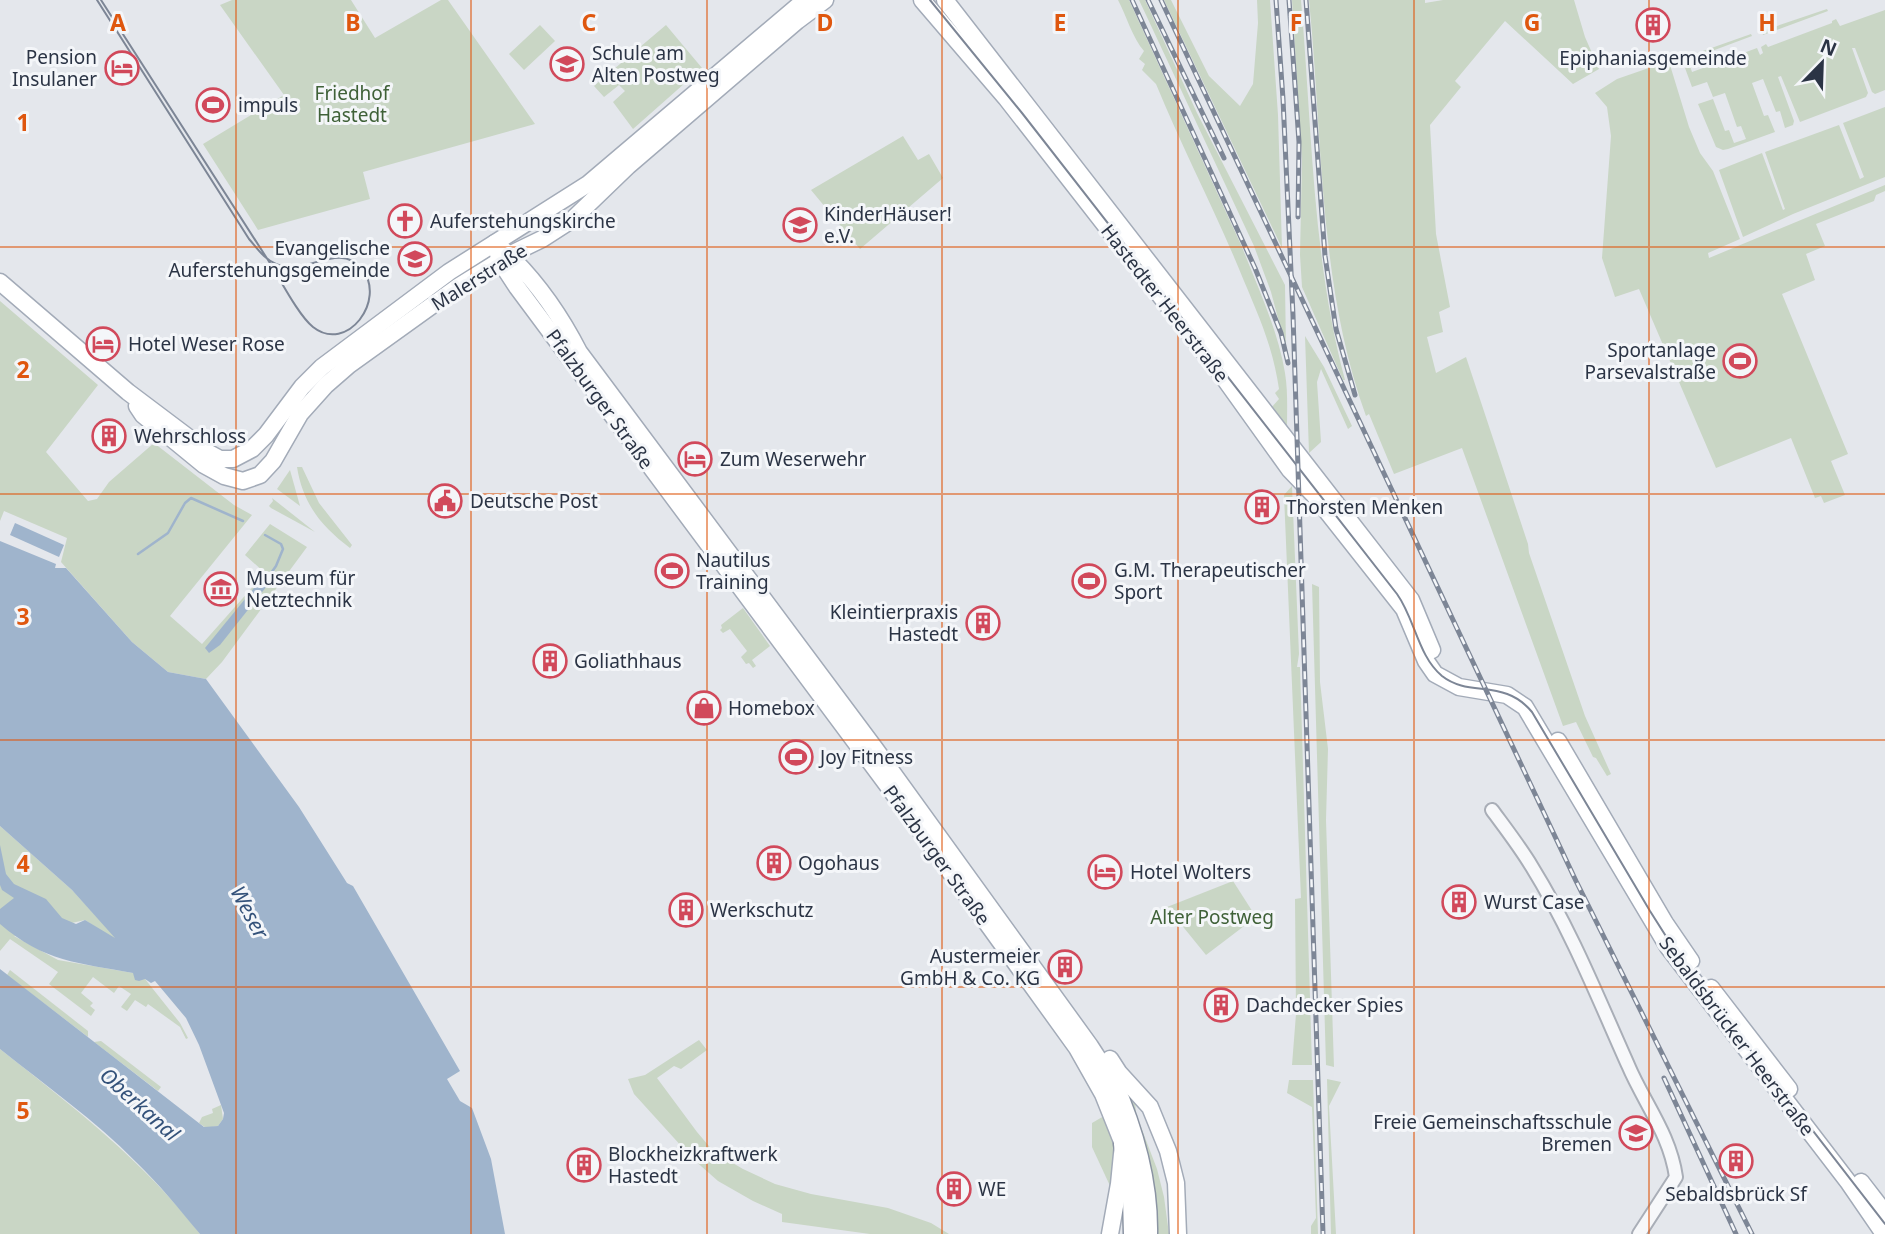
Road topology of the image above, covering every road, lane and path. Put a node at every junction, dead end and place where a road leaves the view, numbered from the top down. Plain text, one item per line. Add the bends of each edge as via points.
1 (805, 0) edge
2 (825, 0) edge
3 (922, 0) edge
4 (945, 0) edge
5 (495, 243) junction
6 (532, 244) junction
7 (505, 258) junction
8 (531, 278) junction
9 (0, 282) edge
10 (128, 392) junction
11 (1273, 446) junction
12 (1292, 446) junction
13 (1407, 605) junction
14 (1492, 810) dead end
15 (1604, 829) junction
16 (1070, 1018) junction
17 (1112, 1080) joint
18 (1123, 1144) junction
19 (1885, 1213) edge
20 (1110, 1234) edge
21 (1133, 1234) edge
22 (1148, 1234) edge
23 (1178, 1234) edge
24 (1639, 1234) edge
25 (1884, 1234) edge

1 - 5 main road, Malerstraße via 604,172
2 - 6 main road, Malerstraße via 628,166 573,219
3 - 11 main road, Hastedter Heerstraße via 1013,107
4 - 12 main road, Hastedter Heerstraße
5 - 7 main road, Pfalzburger Straße
5 - 10 main road, Malerstraße via 322,367 266,435 233,459 220,459
6 - 7 main road, Malerstraße
6 - 8 main road
7 - 8 main road, Pfalzburger Straße
7 - 10 main road, Malerstraße via 404,325 326,385 300,414 260,475 243,481 204,465 143,415
7 - 18 main road, Pfalzburger Straße via 614,419 1077,1048 1103,1094
8 - 16 main road, Pfalzburger Straße via 579,352
9 - 10 main road
11 - 12 main road via 1287,454
11 - 13 main road, Hastedter Heerstraße
12 - 13 main road, Hastedter Heerstraße
13 - 15 main road via 1435,674 1459,687 1507,695 1525,707
14 - 24 street via 1532,867 1588,972 1616,1035 1645,1082 1648,1102 1667,1139 1676,1177
15 - 19 main road, Sebaldsbrücker Heerstraße via 1699,973
15 - 25 main road, Sebaldsbrücker Heerstraße via 1668,947
16 - 17 main road, Pfalzburger Straße
16 - 23 main road, Pfalzburger Straße via 1092,1032 1119,1073 1150,1107 1176,1183
17 - 22 highway via 1142,1166
18 - 20 main road
18 - 21 highway

